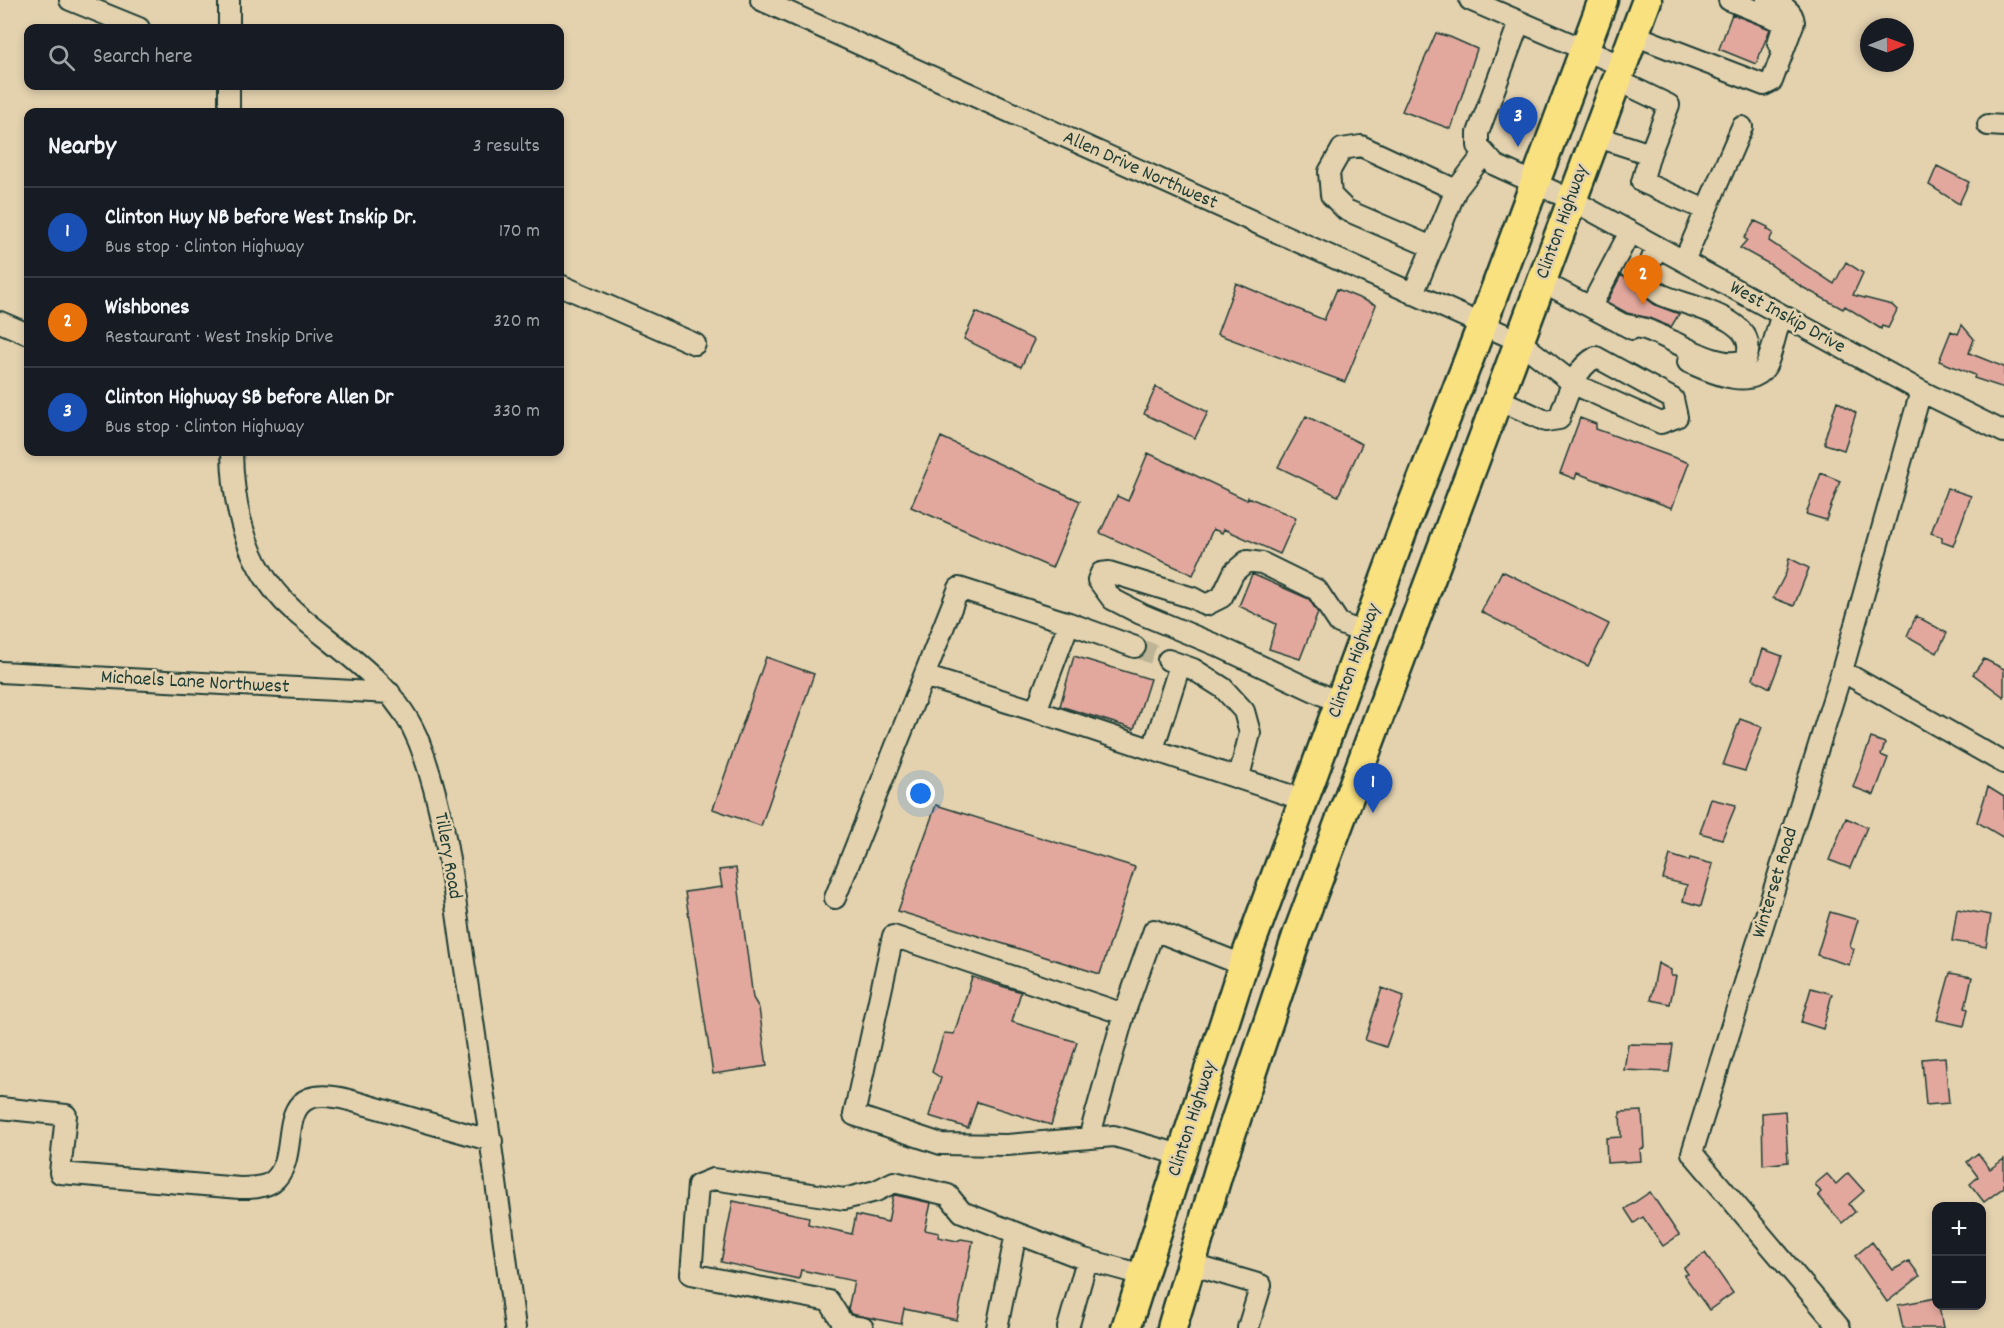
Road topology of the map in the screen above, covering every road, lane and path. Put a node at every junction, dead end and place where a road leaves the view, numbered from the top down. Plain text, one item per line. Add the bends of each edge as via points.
1 (70, 0) edge
2 (229, 0) edge
3 (761, 0) edge
4 (1470, 0) edge
5 (1603, 0) edge
6 (1647, 0) edge
7 (1729, 0) edge
8 (1767, 0) edge
9 (1519, 23) junction
10 (129, 24) edge
11 (229, 24) edge
12 (1634, 35) junction
13 (1583, 50) junction
14 (1619, 73) junction
15 (1762, 85) junction
16 (228, 90) edge
17 (229, 108) edge
18 (1742, 127) dead end
19 (1595, 136) junction
20 (1484, 154) junction
21 (1650, 154) junction
22 (1535, 183) junction
23 (1456, 190) junction
24 (1572, 200) junction
25 (1706, 210) junction
26 (1630, 232) junction
27 (1432, 247) junction
28 (1658, 247) junction
29 (1684, 261) junction
30 (1541, 281) junction
31 (564, 287) edge
32 (1413, 294) junction
33 (1591, 306) junction
34 (1782, 315) junction
35 (0, 322) edge
36 (1622, 324) junction
37 (1482, 325) junction
38 (24, 332) edge
39 (1519, 341) junction
40 (695, 344) dead end
41 (1574, 384) junction
42 (1921, 391) junction
43 (1498, 399) junction
44 (2004, 432) edge
45 (232, 456) edge
46 (1068, 623) junction
47 (1366, 634) junction
48 (1135, 647) tunnel mouth
49 (1402, 651) junction
50 (1842, 671) junction
51 (0, 672) edge
52 (924, 676) junction
53 (390, 693) junction
54 (1340, 703) junction
55 (1036, 711) junction
56 (1153, 749) junction
57 (2004, 763) edge
58 (1239, 777) junction
59 (1304, 800) junction
60 (835, 898) dead end
61 (1243, 965) junction
62 (1124, 1014) junction
63 (1224, 1023) junction
64 (1263, 1036) junction
65 (0, 1108) edge
66 (1089, 1138) junction
67 (492, 1141) junction
68 (1181, 1155) junction
69 (1016, 1233) junction
70 (1087, 1260) junction
71 (1190, 1264) junction
72 (1143, 1275) junction
73 (514, 1328) edge
74 (863, 1328) edge
75 (997, 1328) edge
76 (1068, 1328) edge
77 (1126, 1328) edge
78 (1172, 1328) edge
79 (1248, 1328) edge
80 (1840, 1328) edge

1 - 10 street
2 - 11 street
3 - 32 street, Allen Drive Northwest
4 - 9 street
5 - 13 highway, Clinton Highway
6 - 12 highway, Clinton Highway
7 - 15 street via 1784,24
8 - 15 street via 1785,7 1794,16 1794,22 1772,81
9 - 13 street
9 - 20 street via 1478,133 1478,147
12 - 14 highway, Clinton Highway
12 - 15 street
13 - 14 street
13 - 22 highway, Clinton Highway
14 - 19 highway, Clinton Highway
14 - 21 street via 1669,105
16 - 17 street
18 - 25 street
19 - 21 street
19 - 24 highway, Clinton Highway
20 - 22 street, West Inskip Drive via 1495,165
20 - 23 street
21 - 25 street via 1642,182
22 - 24 street, West Inskip Drive
22 - 37 highway, Clinton Highway
23 - 27 street
23 - 27 street via 1361,146 1342,149 1329,172 1331,195 1346,210
24 - 26 street, West Inskip Drive
24 - 30 highway, Clinton Highway
25 - 29 street
26 - 28 street, West Inskip Drive
26 - 33 street
27 - 32 street
28 - 29 street, West Inskip Drive
28 - 36 street via 1647,272 1649,285 1662,295 1734,323 1747,336 1746,359 1732,363 1710,358 1646,329
29 - 34 street, West Inskip Drive
30 - 33 street
30 - 39 highway, Clinton Highway
31 - 40 street
32 - 37 street, Allen Drive Northwest
33 - 36 street
34 - 36 street via 1763,371 1738,378 1724,377 1680,358
34 - 42 street, West Inskip Drive
35 - 38 street
37 - 39 street, Allen Drive Northwest
37 - 47 highway, Clinton Highway
39 - 41 street, Allen Drive Northwest
39 - 43 highway, Clinton Highway
41 - 41 street via 1661,423 1677,417 1673,399 1596,357 1586,362
41 - 43 street via 1559,419 1546,421
42 - 44 street, West Inskip Drive
42 - 50 street, Winterset Road
43 - 49 highway, Clinton Highway
45 - 53 street, Tillery Road via 242,526 259,569 293,610
46 - 48 street
46 - 52 street via 958,588
46 - 55 street
47 - 49 highway
47 - 54 highway, Clinton Highway
47 - 54 street via 1339,622 1317,590 1262,563 1247,561 1234,572 1222,597 1206,605 1109,572 1101,573 1098,580 1112,599 1141,614
49 - 64 highway, Clinton Highway
50 - 57 street
50 - 80 street, Winterset Road via 1692,1152
51 - 53 street, Michaels Lane Northwest
52 - 55 street
52 - 60 street
53 - 67 street, Tillery Road via 418,739 436,796
54 - 59 highway, Clinton Highway
55 - 56 street
56 - 58 street
56 - 58 street via 1174,663 1193,669 1223,688 1244,711 1250,734
58 - 59 street
59 - 61 highway, Clinton Highway
61 - 62 street via 1154,930
61 - 63 highway, Clinton Highway
62 - 66 street
62 - 66 street via 893,936 854,1115 941,1144 1007,1145
63 - 64 highway
63 - 68 highway, Clinton Highway
64 - 71 highway, Clinton Highway
65 - 67 street via 66,1115 60,1173 240,1188 271,1183 281,1173 292,1119 301,1105 315,1096 350,1100
66 - 68 street via 1114,1136
67 - 73 street, Tillery Road
68 - 72 highway, Clinton Highway
69 - 70 street
69 - 74 street via 962,1212 948,1195 894,1182 844,1199 713,1179 698,1185 691,1274 829,1301 844,1325
69 - 75 street
70 - 72 street
70 - 76 street
71 - 78 highway, Clinton Highway
71 - 79 street via 1261,1285
72 - 77 highway, Clinton Highway

